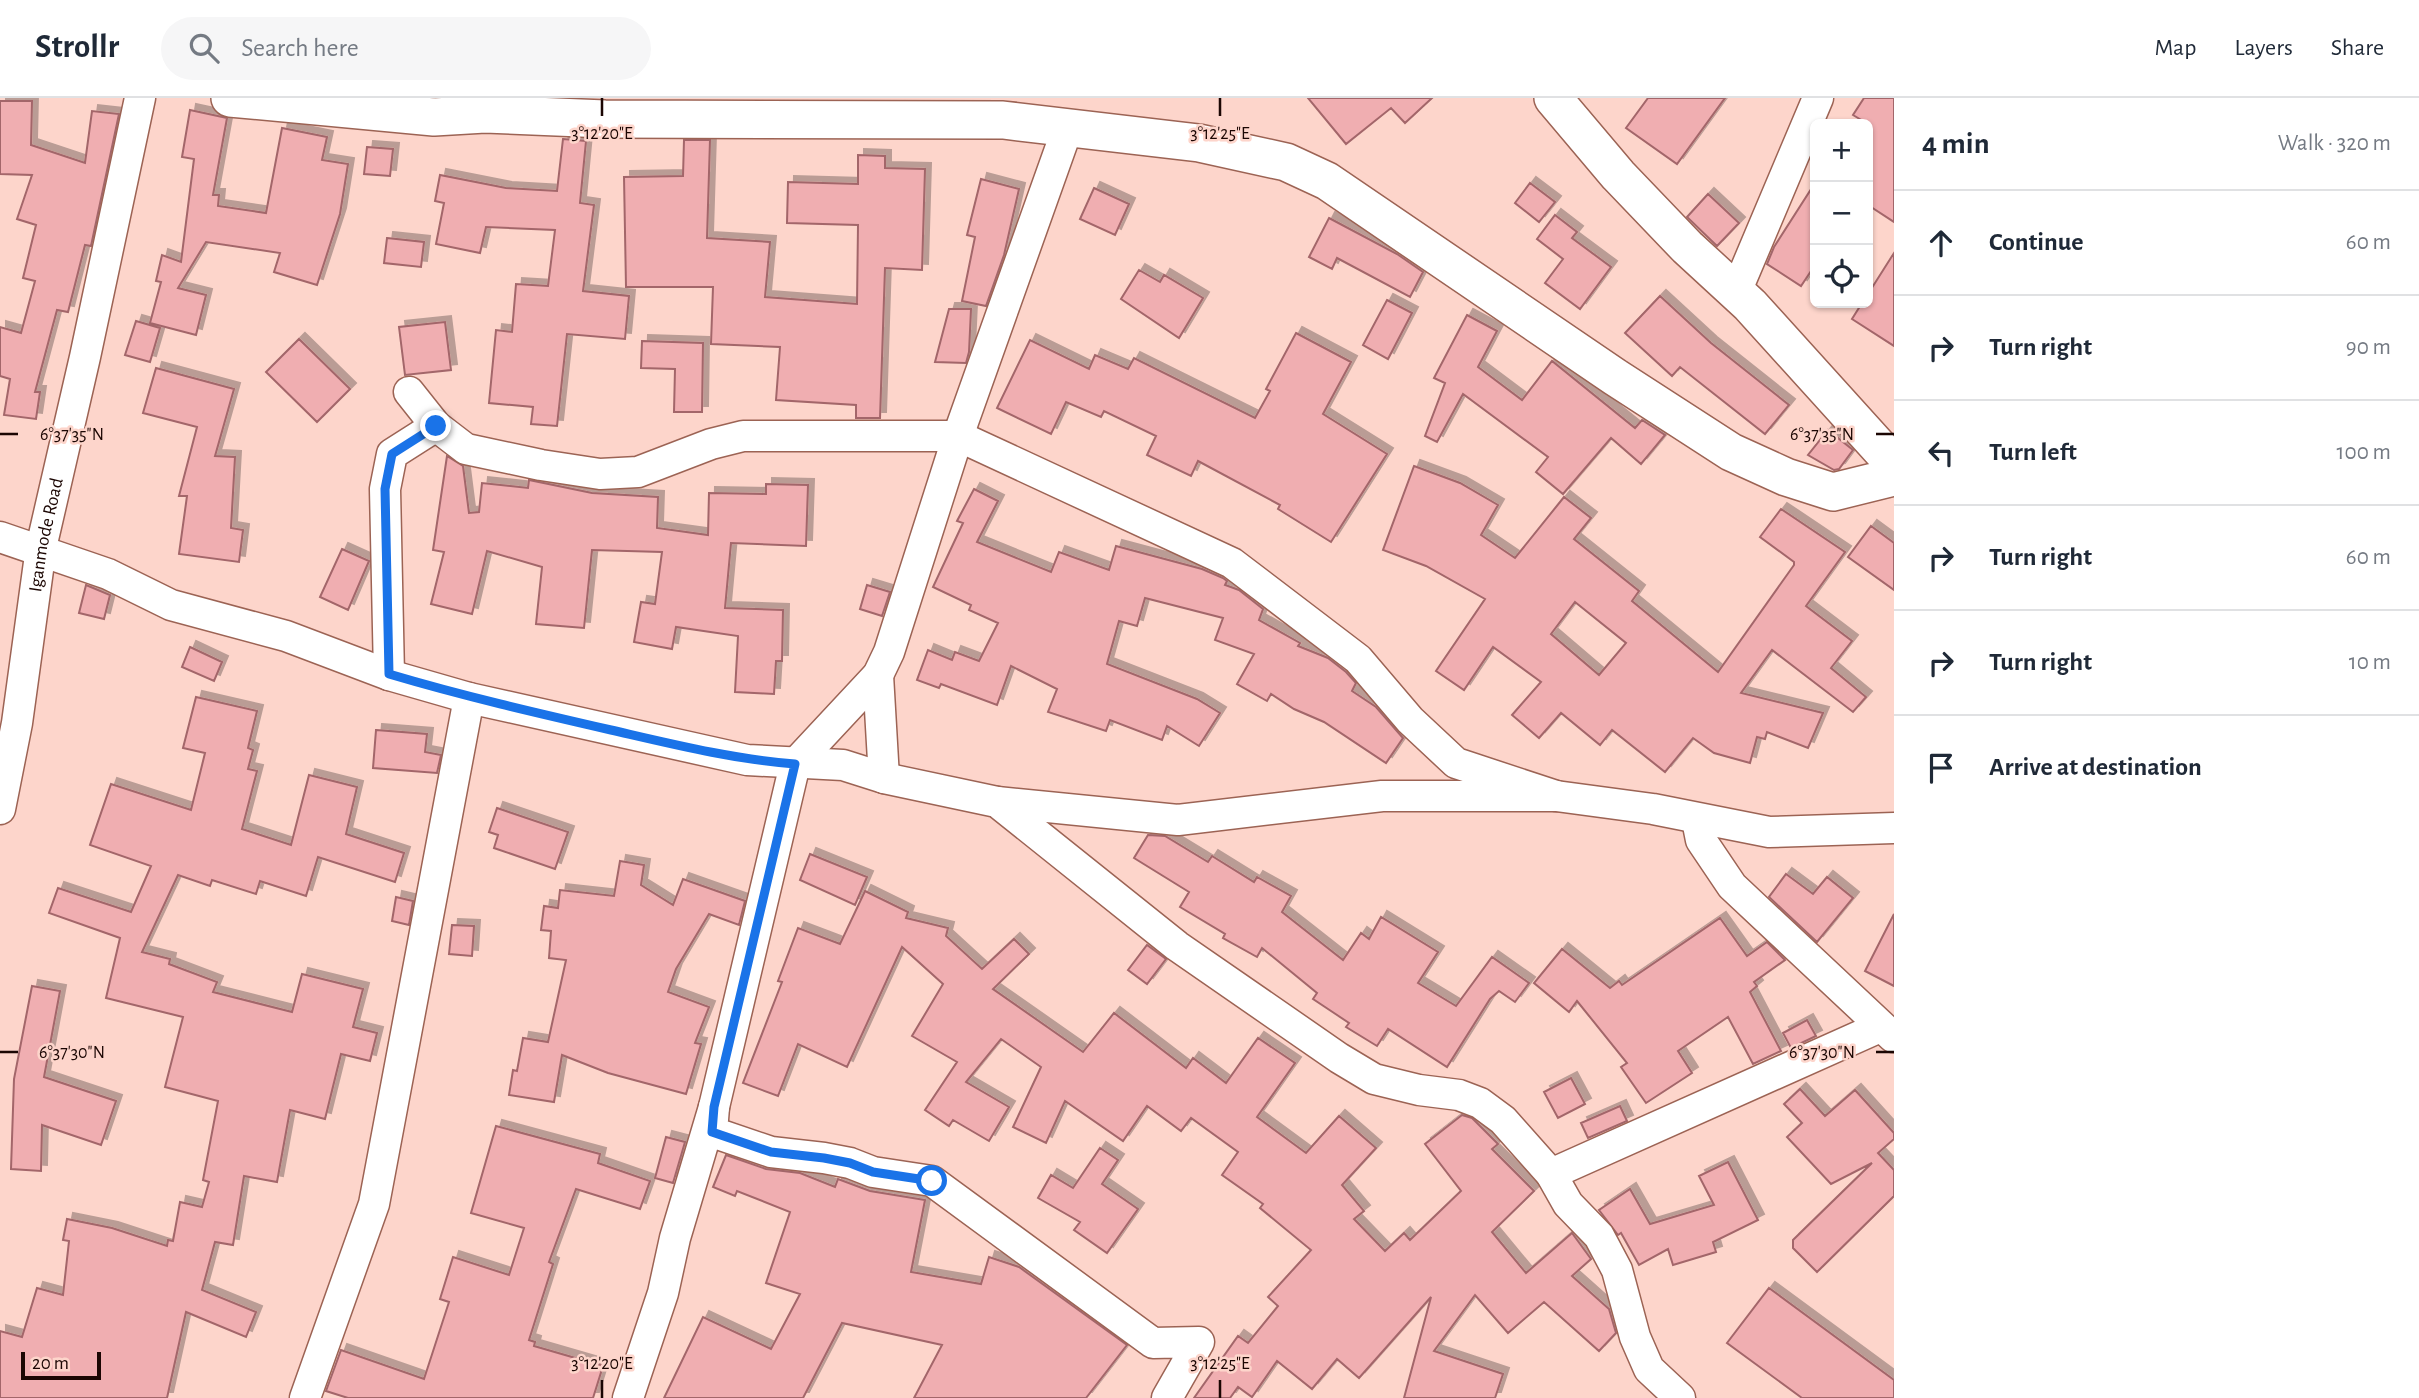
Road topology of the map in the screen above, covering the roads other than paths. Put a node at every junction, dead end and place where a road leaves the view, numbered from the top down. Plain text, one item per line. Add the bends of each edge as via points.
1 (140, 98) edge
2 (230, 98) edge
3 (1553, 98) edge
4 (1818, 98) edge
5 (437, 107) edge
6 (999, 109) edge
7 (1068, 127) junction
8 (1736, 292) junction
9 (409, 392) dead end
10 (436, 426) junction
11 (958, 436) junction
12 (1894, 464) edge
13 (1894, 477) edge
14 (0, 537) edge
15 (41, 548) junction
16 (389, 674) junction
17 (878, 674) junction
18 (469, 698) junction
19 (795, 764) junction
20 (884, 778) junction
21 (1556, 796) junction
22 (997, 802) junction
23 (0, 809) edge
24 (1697, 820) junction
25 (1894, 828) edge
26 (1887, 1033) edge
27 (714, 1107) junction
28 (1551, 1174) junction
29 (304, 1398) edge
30 (628, 1398) edge
31 (1167, 1398) edge
32 (1680, 1398) edge

1 - 15 street, Iganmode Road
2 - 5 street
3 - 8 street via 1618,175
4 - 8 street
5 - 6 street via 485,114 605,119
6 - 7 street
7 - 11 street
7 - 13 street via 1176,139 1286,162 1327,181 1731,452 1833,492
8 - 12 street
9 - 10 street
10 - 11 street via 466,449 600,474 638,472 743,436
10 - 16 street via 392,454 385,489
11 - 17 street
11 - 21 street via 1232,563 1358,659 1410,720 1456,763
14 - 15 street
15 - 16 street via 108,573 171,605 286,636
15 - 23 street, Iganmode Road
16 - 18 street
17 - 19 street
17 - 20 street
18 - 19 street via 747,760
18 - 29 street via 374,1204
19 - 20 street via 843,765
19 - 27 street
20 - 22 street
21 - 22 street via 1382,796 1178,820
21 - 24 street
22 - 28 street via 1177,946 1281,1019 1374,1079 1480,1102 1503,1120
24 - 25 street via 1769,832
24 - 26 street via 1701,840 1732,886
26 - 28 street
27 - 30 street via 663,1293
27 - 31 street via 712,1132 749,1145 932,1181 1153,1343 1199,1342
28 - 32 street via 1568,1204 1600,1237 1617,1270 1635,1338 1649,1369

